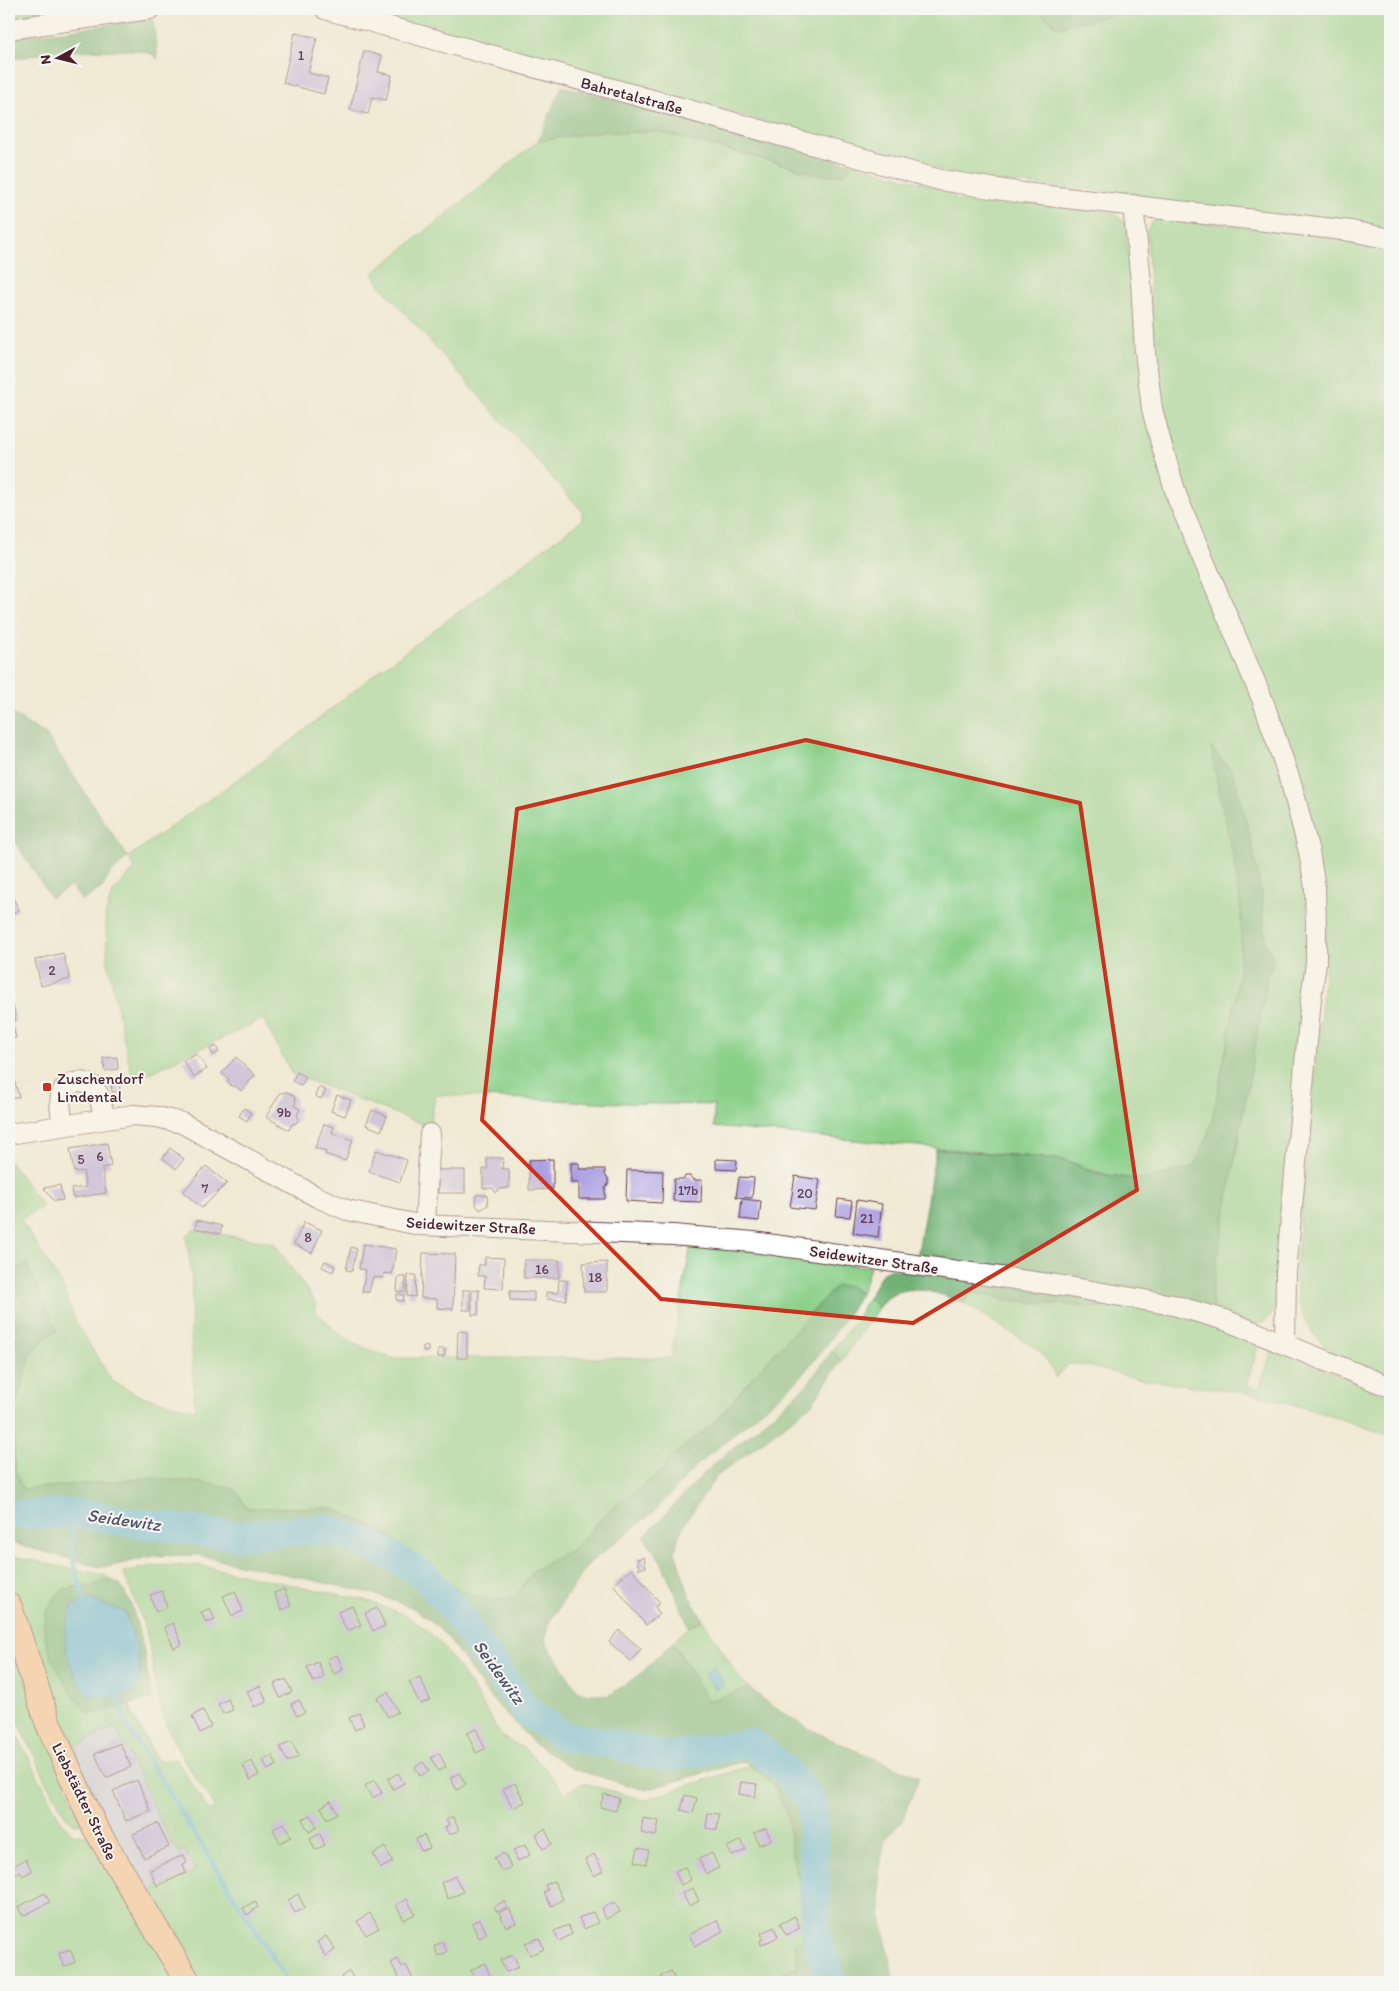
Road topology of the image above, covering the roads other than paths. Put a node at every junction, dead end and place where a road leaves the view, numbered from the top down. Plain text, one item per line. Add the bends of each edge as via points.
1 (150, 9) edge
2 (324, 9) edge
3 (9, 30) edge
4 (1133, 205) junction
5 (1390, 239) edge
6 (104, 1118) junction
7 (63, 1125) junction
8 (9, 1134) edge
9 (430, 1134) dead end
10 (425, 1225) junction
11 (1285, 1343) junction
12 (1390, 1387) edge
13 (9, 1606) edge
14 (188, 1982) edge

1 - 3 street
2 - 4 street, Bahretalstraße via 940,180
4 - 5 street, Bahretalstraße via 1351,231
4 - 11 street via 1145,352 1156,426 1177,497 1263,701 1289,777 1315,888 1316,963 1286,1273
6 - 7 street, Seidewitzer Straße
6 - 7 street via 93,1086 74,1082 62,1093
6 - 10 street, Seidewitzer Straße via 142,1115 182,1123 347,1210
7 - 8 street, Seidewitzer Straße
9 - 10 street
10 - 11 street, Seidewitzer Straße via 673,1235 753,1242 1173,1305 1225,1320
11 - 12 street, Seidewitzer Straße
13 - 14 main road, Liebstädter Straße via 48,1723 94,1826

